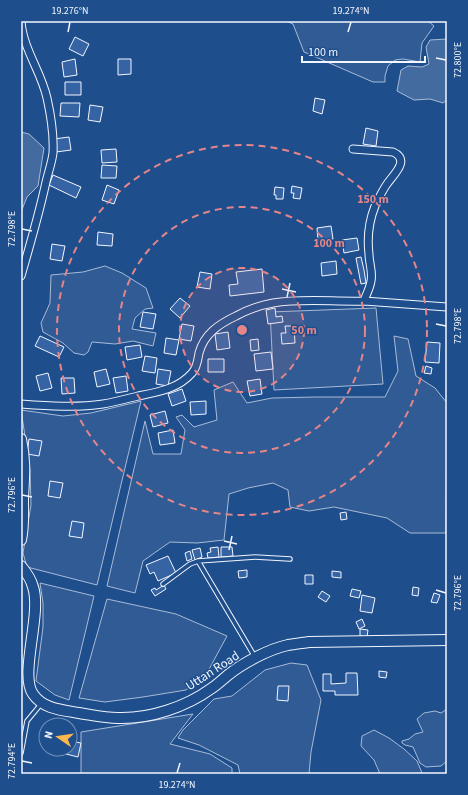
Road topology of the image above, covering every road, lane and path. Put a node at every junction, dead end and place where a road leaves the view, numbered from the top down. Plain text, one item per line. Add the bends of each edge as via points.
1 (21, 21) edge
2 (353, 148) dead end
3 (21, 276) edge
4 (364, 301) junction
5 (447, 307) edge
6 (21, 404) edge
7 (21, 439) edge
8 (22, 494) edge
9 (21, 540) edge
10 (290, 559) dead end
11 (198, 561) junction
12 (21, 566) edge
13 (163, 584) dead end
14 (447, 640) edge
15 (256, 659) junction
16 (42, 703) junction
17 (21, 753) edge

1 - 3 street via 28,50 46,96 52,124 53,154
2 - 4 street via 393,152 400,160 398,170 379,197 369,225 371,281
4 - 5 street
4 - 6 street via 292,301 256,307 218,326 208,335 202,344 194,372 166,390 97,405
7 - 8 main road via 25,455
8 - 9 main road via 24,528
10 - 11 lane via 255,557
11 - 13 lane
11 - 15 lane
12 - 16 main road via 28,575 35,596 29,686 32,694
14 - 15 main road, Uttan Road via 308,642 286,645
15 - 16 main road, Uttan Road via 192,700 146,716 96,716 55,709
16 - 17 lane via 27,721

